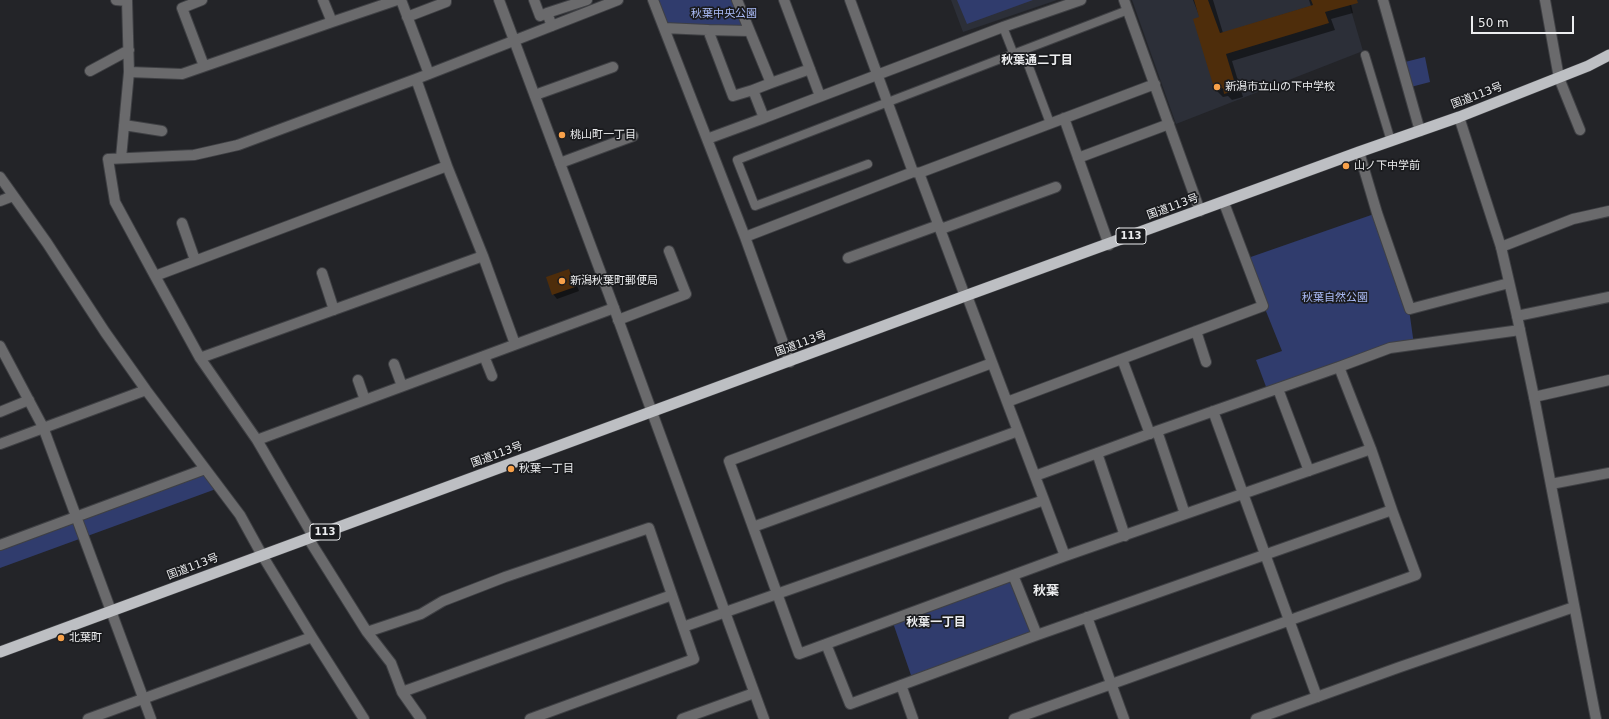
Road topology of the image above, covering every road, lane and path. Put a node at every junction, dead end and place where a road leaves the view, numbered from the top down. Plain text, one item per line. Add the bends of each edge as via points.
1 (116, 0) edge
2 (127, 0) edge
3 (202, 0) edge
4 (323, 0) edge
5 (397, 0) edge
6 (401, 0) edge
7 (446, 0) edge
8 (499, 0) edge
9 (534, 0) edge
10 (587, 0) edge
11 (618, 0) edge
12 (653, 0) edge
13 (737, 0) edge
14 (784, 0) edge
15 (850, 0) edge
16 (1081, 0) edge
17 (1124, 0) edge
18 (1383, 0) edge
19 (1545, 0) edge
20 (1128, 10) junction
21 (547, 13) junction
22 (407, 17) junction
23 (332, 22) junction
24 (552, 26) junction
25 (664, 28) junction
26 (1003, 28) junction
27 (708, 30) junction
28 (749, 31) junction
29 (514, 41) junction
30 (129, 50) junction
31 (1023, 51) junction
32 (1014, 55) junction
33 (1609, 55) edge
34 (1365, 56) dead end
35 (204, 66) junction
36 (613, 67) dead end
37 (810, 69) junction
38 (90, 71) dead end
39 (129, 72) junction
40 (429, 74) junction
41 (878, 76) junction
42 (1559, 78) junction
43 (416, 79) junction
44 (771, 83) junction
45 (1155, 84) junction
46 (753, 90) junction
47 (535, 95) junction
48 (820, 96) junction
49 (887, 102) junction
50 (764, 118) junction
51 (1064, 118) junction
52 (1459, 118) junction
53 (1050, 123) junction
54 (1169, 124) junction
55 (124, 125) junction
56 (1580, 130) dead end
57 (162, 131) dead end
58 (1420, 131) junction
59 (634, 136) dead end
60 (707, 139) junction
61 (1391, 141) junction
62 (1359, 152) junction
63 (120, 158) junction
64 (1078, 158) junction
65 (560, 163) junction
66 (868, 164) dead end
67 (447, 166) junction
68 (916, 172) junction
69 (0, 177) edge
70 (1056, 188) dead end
71 (13, 196) junction
72 (0, 201) edge
73 (1224, 202) junction
74 (1200, 211) junction
75 (1609, 211) edge
76 (182, 224) dead end
77 (940, 227) junction
78 (745, 237) junction
79 (1109, 245) junction
80 (1501, 247) junction
81 (670, 251) dead end
82 (483, 256) junction
83 (848, 258) dead end
84 (195, 260) junction
85 (322, 273) dead end
86 (155, 276) junction
87 (1509, 283) junction
88 (966, 296) junction
89 (1609, 297) edge
90 (614, 308) junction
91 (334, 310) junction
92 (1517, 316) junction
93 (618, 320) junction
94 (1520, 330) junction
95 (1196, 331) junction
96 (515, 344) junction
97 (0, 346) edge
98 (484, 356) junction
99 (200, 358) junction
100 (1122, 359) junction
101 (790, 362) junction
102 (1206, 362) dead end
103 (992, 363) junction
104 (394, 364) dead end
105 (1339, 367) junction
106 (492, 376) dead end
107 (358, 380) dead end
108 (1609, 380) edge
109 (402, 386) junction
110 (1278, 389) junction
111 (146, 390) junction
112 (1534, 397) junction
113 (29, 400) junction
114 (365, 400) junction
115 (1006, 402) junction
116 (1213, 411) junction
117 (0, 412) edge
118 (651, 413) junction
119 (43, 428) junction
120 (1018, 431) junction
121 (1153, 432) junction
122 (257, 440) junction
123 (0, 444) edge
124 (1371, 449) junction
125 (1097, 453) junction
126 (205, 469) junction
127 (1309, 471) junction
128 (1609, 473) edge
129 (1034, 476) junction
130 (1551, 484) junction
131 (1243, 494) junction
132 (1044, 500) junction
133 (1392, 510) junction
134 (1185, 514) junction
135 (77, 518) junction
136 (753, 527) junction
137 (1126, 536) junction
138 (311, 537) junction
139 (0, 546) edge
140 (1265, 554) junction
141 (262, 555) junction
142 (1065, 556) junction
143 (1013, 575) junction
144 (777, 594) junction
145 (672, 595) junction
146 (1574, 607) junction
147 (111, 612) junction
148 (724, 613) junction
149 (1087, 617) junction
150 (1289, 621) junction
151 (683, 627) junction
152 (367, 632) junction
153 (1037, 635) junction
154 (312, 637) junction
155 (826, 644) junction
156 (0, 652) edge
157 (901, 685) junction
158 (1111, 685) junction
159 (402, 692) junction
160 (754, 693) junction
161 (1317, 697) junction
162 (144, 698) junction
163 (553, 715) edge
164 (361, 718) edge
165 (88, 719) edge
166 (151, 719) edge
167 (421, 719) edge
168 (530, 719) edge
169 (682, 719) edge
170 (764, 719) edge
171 (914, 719) edge
172 (1014, 719) edge
173 (1124, 719) edge
174 (1256, 719) edge
175 (1596, 719) edge

1 - 2 street
2 - 30 street
3 - 35 street via 182,8
4 - 23 street
5 - 23 street
6 - 22 street
7 - 22 street
8 - 29 street
9 - 21 street via 540,16
10 - 21 street
11 - 24 street
12 - 25 street
13 - 28 street
14 - 37 street
15 - 41 street
16 - 26 street
17 - 20 street
18 - 58 street
19 - 42 street
20 - 31 lane
20 - 45 street
21 - 24 street
22 - 40 street
23 - 35 street
24 - 29 street
25 - 27 street
25 - 60 street
26 - 32 lane
26 - 41 street
27 - 28 street
27 - 46 street via 733,96
28 - 44 street
29 - 40 street
29 - 47 street
30 - 38 street
30 - 39 street
31 - 32 lane
31 - 53 lane
32 - 49 lane
33 - 42 highway, 国道113号 / 113
34 - 61 lane
35 - 39 street via 182,74
36 - 47 street
37 - 44 street
37 - 48 street
39 - 55 street
40 - 43 street
41 - 48 street
41 - 49 street
42 - 52 highway, 国道113号 / 113
42 - 56 street
43 - 63 street via 238,145 194,155
43 - 67 street
44 - 46 street
45 - 51 street
45 - 54 street
46 - 50 street
47 - 65 street
48 - 50 street
49 - 66 lane via 737,160 755,206
49 - 68 street
50 - 60 street
51 - 53 street
51 - 64 street
52 - 58 highway, 国道113号 / 113
52 - 80 street
53 - 68 street
54 - 64 street
54 - 74 street
55 - 57 street
55 - 63 street
58 - 61 highway, 国道113号 / 113
59 - 65 street
60 - 78 street
61 - 62 highway, 国道113号 / 113
62 - 73 highway, 国道113号 / 113
62 - 87 street via 1410,309
63 - 86 street via 108,159 115,202
64 - 79 street
65 - 90 street
67 - 82 street
67 - 84 street
68 - 77 street
68 - 78 street
69 - 71 street
70 - 77 street
71 - 72 street
71 - 111 street
73 - 74 highway, 国道113号 / 113
73 - 95 street via 1263,306
74 - 79 highway, 国道113号 / 113
75 - 80 street via 1573,219
76 - 84 street
77 - 83 street
77 - 88 street
78 - 101 street
79 - 88 highway, 国道113号 / 113
80 - 87 street
81 - 93 street via 686,294
82 - 91 street
82 - 96 street
84 - 86 street
85 - 91 street
86 - 99 street
87 - 92 street
88 - 101 highway, 国道113号 / 113
88 - 103 street
89 - 92 street
90 - 93 street
90 - 96 street
91 - 99 street
92 - 94 street
93 - 118 street
94 - 105 street via 1390,348
94 - 112 street
95 - 100 street
95 - 102 street
96 - 98 street
97 - 113 street
98 - 106 street
98 - 109 street
99 - 122 street
100 - 115 street
100 - 121 street
101 - 118 highway, 国道113号 / 113
103 - 115 street
103 - 136 street via 729,461
104 - 109 street
105 - 110 street
105 - 124 street
107 - 114 street
108 - 112 street
109 - 114 street
110 - 116 street
110 - 127 street
111 - 119 street
111 - 126 street
112 - 130 street
113 - 117 street
113 - 119 street
114 - 122 street
115 - 120 street
116 - 121 street
116 - 131 street
118 - 138 highway, 国道113号 / 113
118 - 148 street
119 - 123 street
119 - 135 street
120 - 129 street
120 - 136 street
121 - 125 street
121 - 134 street
122 - 138 street
124 - 127 street
124 - 133 street
125 - 129 street
125 - 137 street
126 - 135 street
126 - 141 street via 240,515
127 - 131 street
128 - 130 street
129 - 132 street
130 - 146 street
131 - 134 street
131 - 140 street
132 - 142 street
132 - 144 street
133 - 140 street
133 - 150 street via 1416,575
134 - 137 street
135 - 139 street
135 - 147 street
136 - 144 street
137 - 142 street
138 - 141 highway, 国道113号 / 113
138 - 152 street
140 - 149 street
140 - 150 street
141 - 147 highway, 国道113号 / 113
141 - 154 street
142 - 143 street
143 - 153 street
143 - 155 street
144 - 148 street
144 - 155 street via 799,654
145 - 151 street
145 - 152 street via 649,528 505,577 443,601 421,614
145 - 159 street
146 - 161 street
146 - 175 street
147 - 156 highway, 国道113号 / 113
147 - 162 street
148 - 151 street
148 - 160 street
149 - 153 street
149 - 158 street
150 - 158 street
150 - 161 street
151 - 163 street via 694,660
152 - 159 street via 391,663
153 - 157 street
154 - 162 street
154 - 164 street
155 - 157 street via 850,704
157 - 171 street
158 - 172 street
158 - 173 street
159 - 167 street
160 - 169 street
160 - 170 street
161 - 174 street
162 - 165 street
162 - 166 street
163 - 168 street

